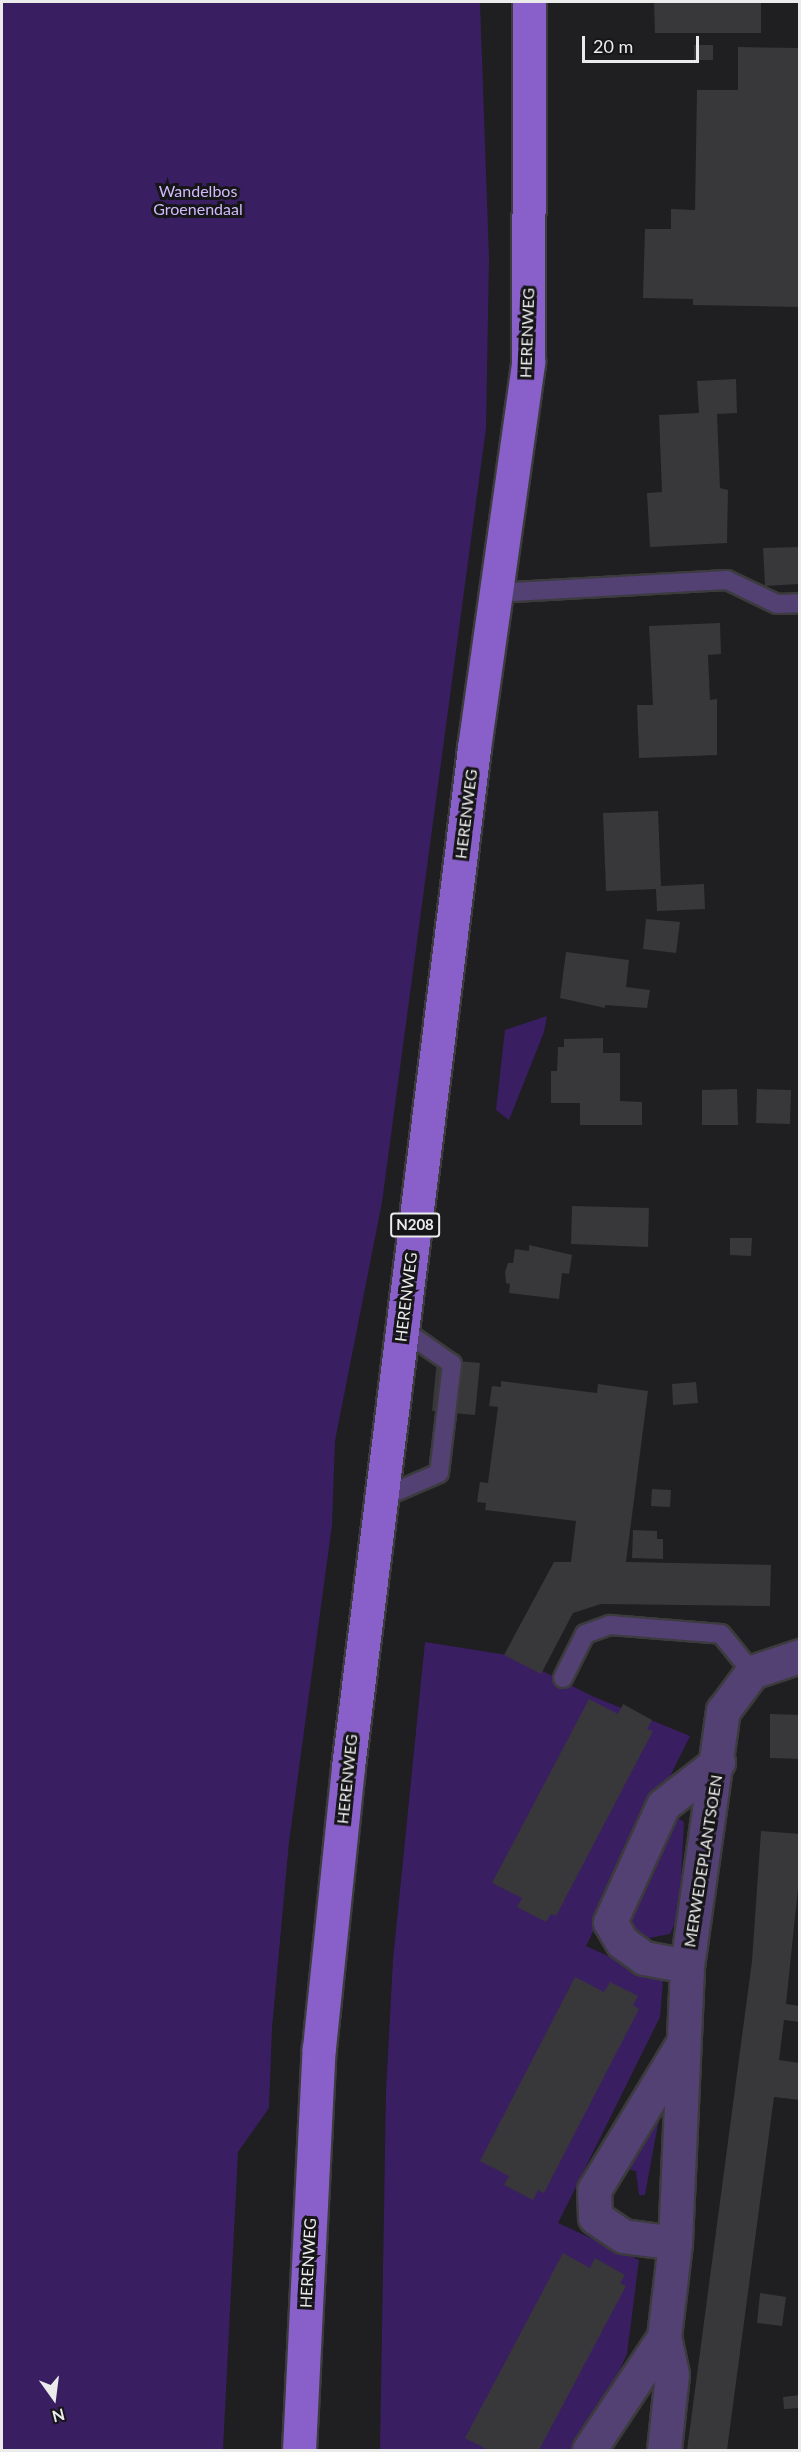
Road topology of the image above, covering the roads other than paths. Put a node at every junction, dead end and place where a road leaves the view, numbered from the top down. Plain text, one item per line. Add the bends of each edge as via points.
1 (529, 2) edge
2 (495, 593) junction
3 (800, 603) edge
4 (402, 1329) junction
5 (379, 1498) junction
6 (800, 1656) edge
7 (752, 1672) junction
8 (563, 1678) dead end
9 (718, 1762) junction
10 (687, 1966) junction
11 (686, 2039) junction
12 (675, 2242) junction
13 (664, 2337) junction
14 (299, 2451) edge
15 (589, 2451) edge
16 (664, 2451) edge

1 - 2 main road, HERENWEG / N208 via 528,362
2 - 3 lane via 727,580 777,604
2 - 4 main road, HERENWEG / N208
4 - 5 main road, HERENWEG / N208
4 - 5 lane via 452,1364 439,1473
5 - 14 main road, HERENWEG / N208 via 319,2048
6 - 7 street
7 - 8 lane via 721,1634 610,1625 585,1634
7 - 9 street via 723,1711
9 - 10 street, MERWEDEPLANTSOEN
9 - 10 street, MERWEDEPLANTSOEN via 663,1805 610,1922 622,1942 644,1959
10 - 11 street, MERWEDEPLANTSOEN
11 - 12 street, MERWEDEPLANTSOEN
11 - 12 street via 594,2190 596,2217 623,2236
12 - 13 street, MERWEDEPLANTSOEN
13 - 15 street, MERWEDEPLANTSOEN
13 - 16 street via 672,2374

